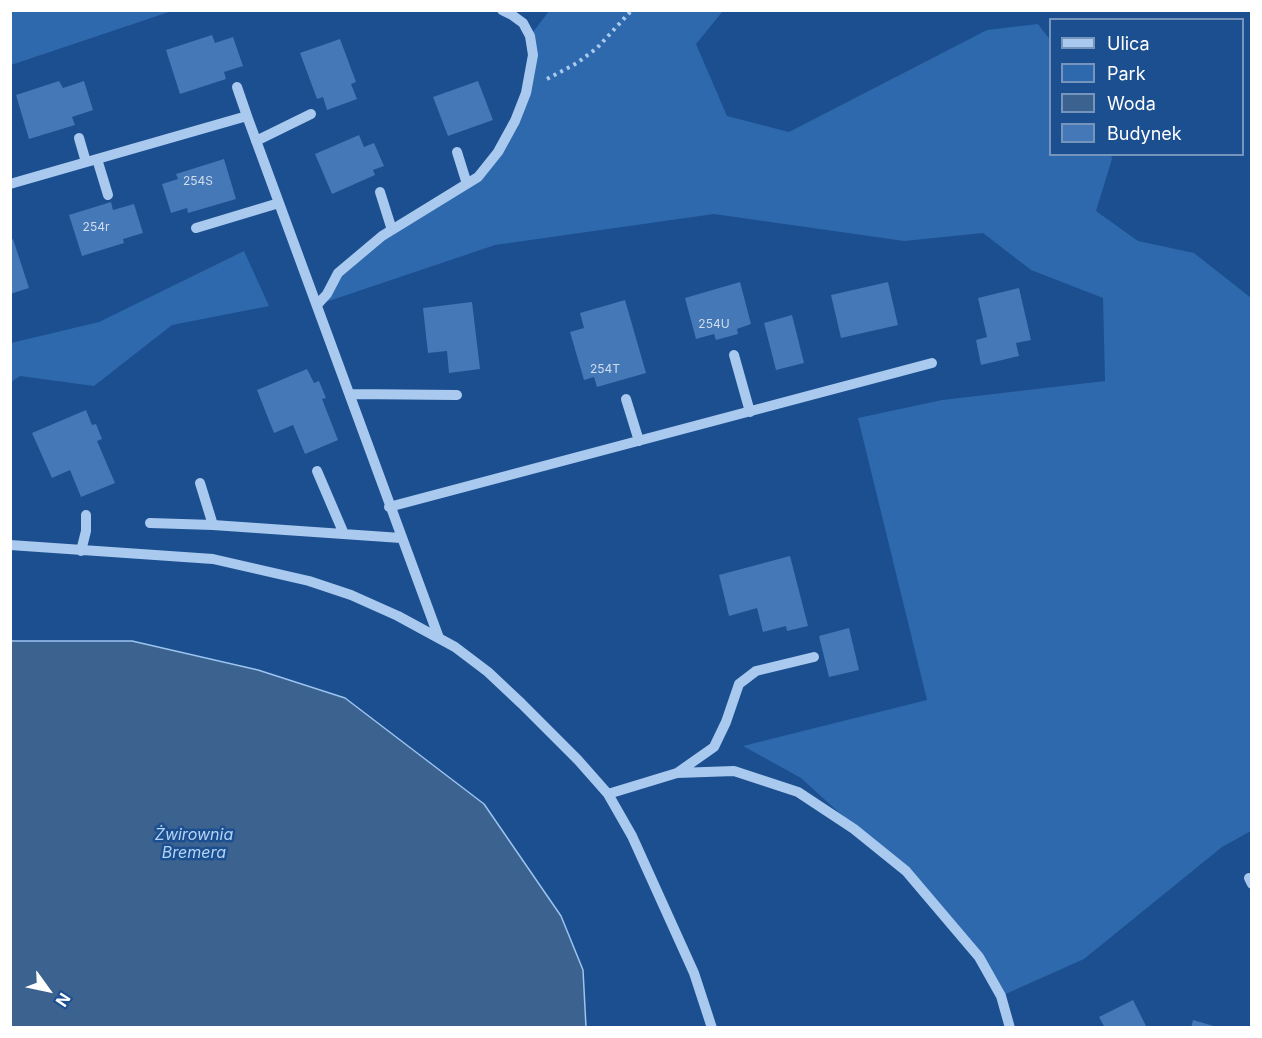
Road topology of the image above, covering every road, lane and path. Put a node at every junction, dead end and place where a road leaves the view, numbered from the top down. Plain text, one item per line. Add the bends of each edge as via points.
1 (502, 10) edge
2 (632, 10) edge
3 (528, 86) junction
4 (237, 87) dead end
5 (310, 114) dead end
6 (247, 116) junction
7 (79, 138) dead end
8 (256, 141) junction
9 (458, 152) dead end
10 (92, 161) junction
11 (10, 184) edge
12 (467, 184) junction
13 (380, 192) dead end
14 (108, 195) dead end
15 (279, 203) junction
16 (196, 228) dead end
17 (392, 230) junction
18 (317, 305) junction
19 (734, 355) dead end
20 (932, 363) dead end
21 (350, 394) junction
22 (457, 395) dead end
23 (626, 399) dead end
24 (750, 412) junction
25 (639, 441) junction
26 (316, 471) dead end
27 (200, 483) dead end
28 (389, 507) junction
29 (86, 515) dead end
30 (150, 523) dead end
31 (213, 525) junction
32 (344, 534) junction
33 (401, 538) junction
34 (10, 545) edge
35 (81, 550) junction
36 (439, 638) junction
37 (814, 657) dead end
38 (677, 773) junction
39 (608, 794) junction
40 (712, 1028) edge
41 (1010, 1028) edge

1 - 3 street via 522,23 530,36 533,55
2 - 3 path via 597,48 562,71
3 - 12 street via 498,152 478,177
4 - 6 street
5 - 8 street
6 - 8 street
6 - 10 street
7 - 10 street
8 - 15 street
9 - 12 street
10 - 11 street
10 - 14 street
12 - 17 street
13 - 17 street
15 - 16 street
15 - 18 street
17 - 18 street via 338,273
18 - 21 street
19 - 24 street
20 - 24 street
21 - 22 street
21 - 28 street
23 - 25 street
24 - 25 street
25 - 28 street
26 - 32 street
27 - 31 street
28 - 33 street
29 - 35 street
30 - 31 street
31 - 32 street
32 - 33 street
33 - 36 street
34 - 35 street
35 - 36 street via 213,559 309,581 360,599
36 - 39 street via 488,672
37 - 38 street via 756,671 739,684 714,747
38 - 39 street
38 - 41 street via 734,771 798,792 854,829 906,872 979,957 1001,996
39 - 40 street via 632,836 694,973

